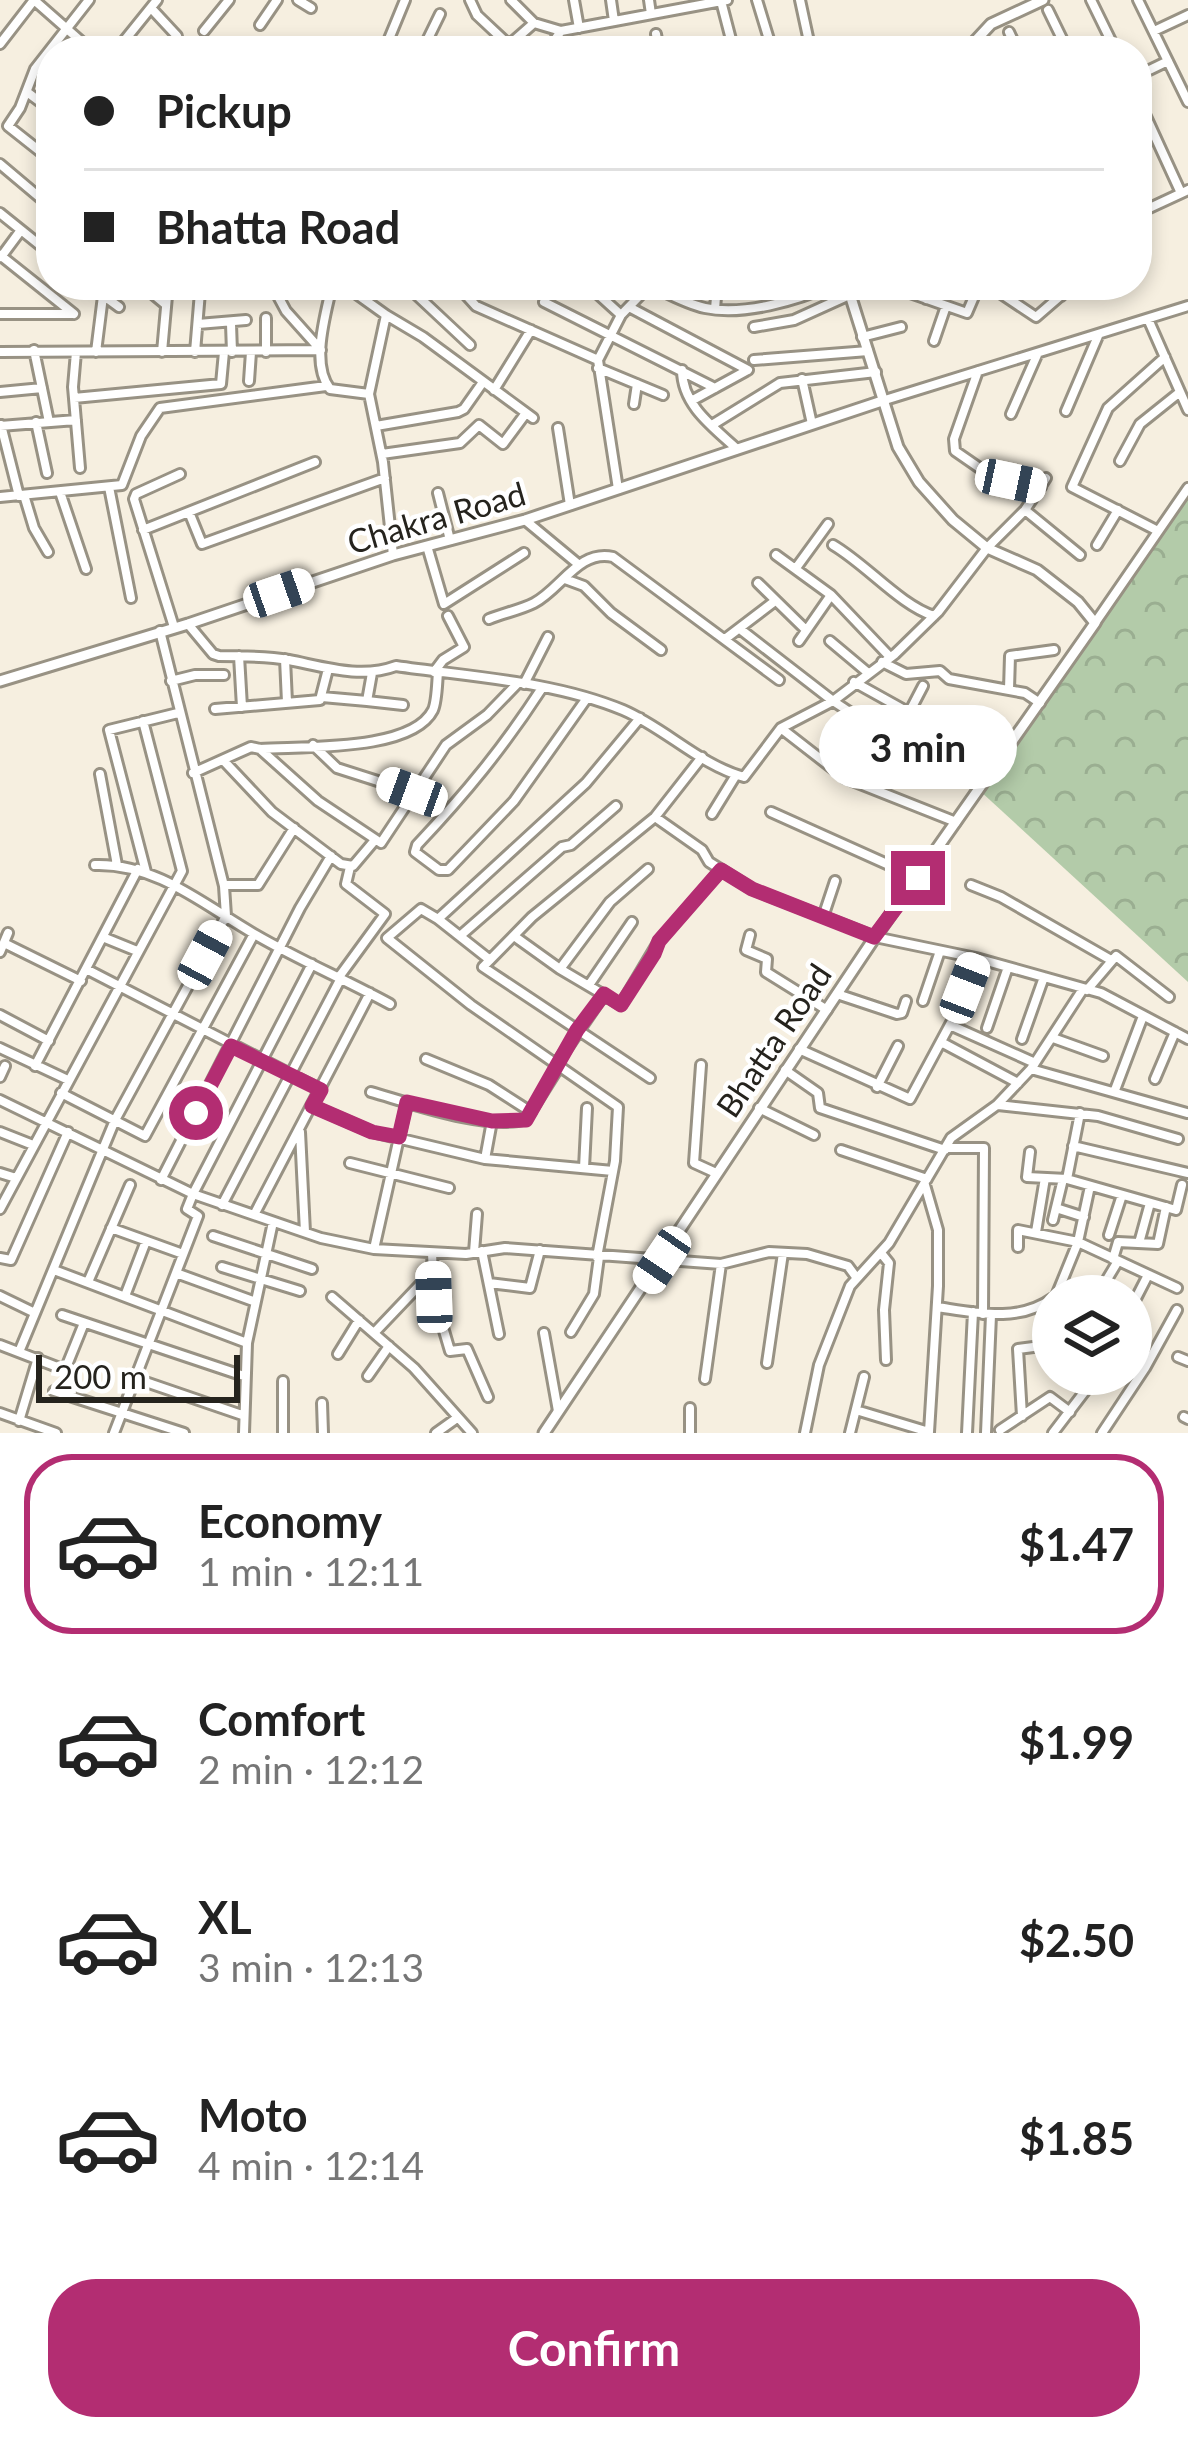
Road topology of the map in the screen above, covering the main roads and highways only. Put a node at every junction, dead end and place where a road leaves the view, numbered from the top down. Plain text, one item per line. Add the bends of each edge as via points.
1 (1025, 3) edge
2 (1046, 5) edge
3 (980, 36) edge
4 (850, 300) edge
5 (885, 400) junction
6 (0, 681) edge
7 (547, 1432) edge

1 - 2 main road
1 - 3 main road
4 - 5 main road
5 - 6 main road, Chakra Road
5 - 7 main road, Bhatta Road via 898,447 953,520 987,548 1037,570 1095,623 874,937

